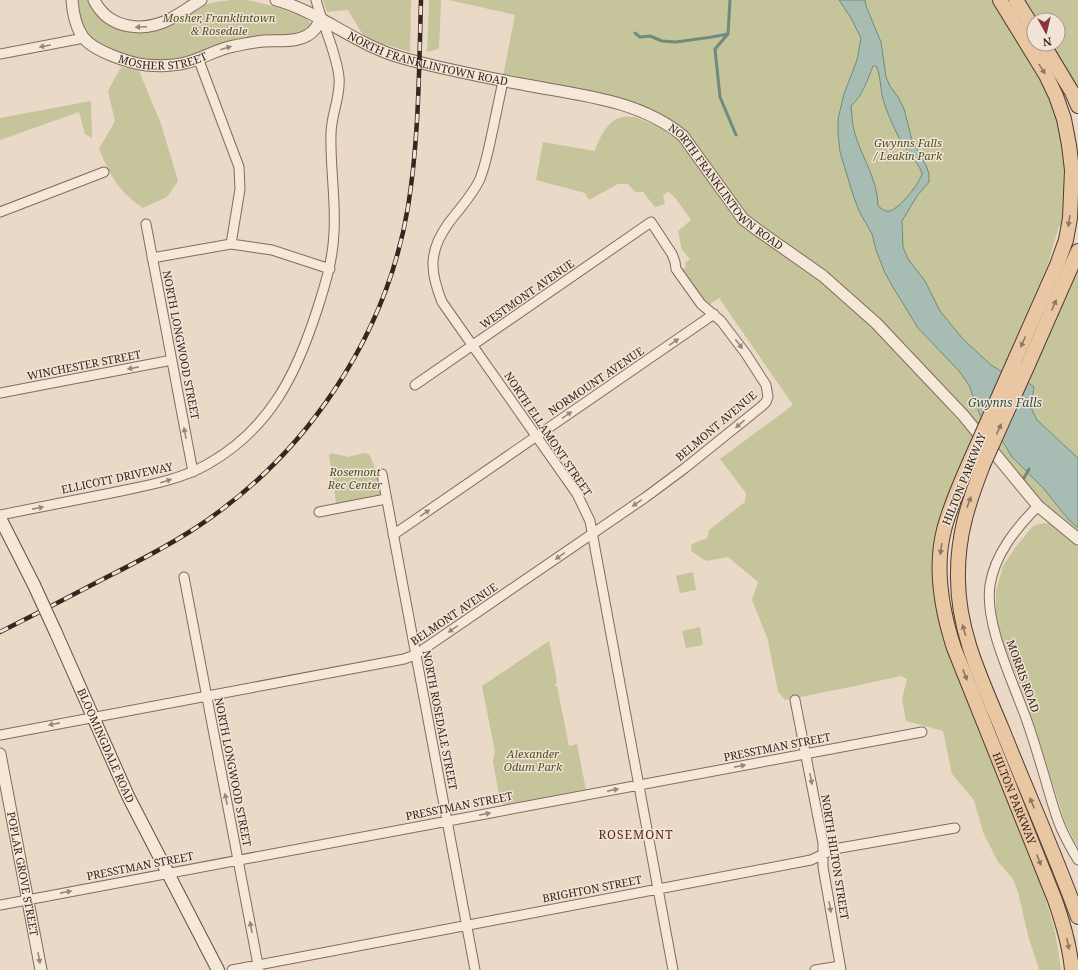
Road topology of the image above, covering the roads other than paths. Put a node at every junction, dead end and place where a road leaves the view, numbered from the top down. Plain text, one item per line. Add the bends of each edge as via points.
1 (72, 0) edge
2 (94, 0) edge
3 (201, 0) edge
4 (276, 0) edge
5 (316, 0) edge
6 (1000, 0) edge
7 (1016, 0) edge
8 (1026, 16) edge
9 (321, 19) junction
10 (84, 38) junction
11 (1049, 52) edge
12 (0, 54) edge
13 (198, 58) junction
14 (503, 81) junction
15 (1078, 106) edge
16 (104, 172) dead end
17 (0, 212) edge
18 (146, 224) dead end
19 (231, 244) junction
20 (1078, 251) edge
21 (152, 258) junction
22 (330, 270) junction
23 (714, 314) junction
24 (474, 346) junction
25 (172, 360) junction
26 (1021, 364) junction
27 (415, 385) dead end
28 (0, 393) edge
29 (537, 436) junction
30 (977, 462) junction
31 (193, 472) junction
32 (382, 474) dead end
33 (386, 500) junction
34 (1038, 506) junction
35 (319, 512) dead end
36 (0, 517) edge
37 (592, 534) junction
38 (393, 535) junction
39 (1078, 539) edge
40 (184, 578) dead end
41 (415, 655) junction
42 (206, 695) junction
43 (795, 700) dead end
44 (92, 717) junction
45 (922, 732) dead end
46 (0, 735) edge
47 (0, 754) edge
48 (806, 754) junction
49 (638, 785) junction
50 (446, 821) junction
51 (955, 828) dead end
52 (823, 854) junction
53 (238, 860) junction
54 (1078, 860) edge
55 (168, 873) junction
56 (659, 889) junction
57 (28, 900) junction
58 (0, 905) edge
59 (1078, 917) edge
60 (466, 925) junction
61 (258, 968) edge
62 (841, 968) edge
63 (41, 970) edge
64 (218, 970) edge
65 (232, 970) edge
66 (475, 970) edge
67 (673, 970) edge
68 (815, 970) edge
69 (1072, 970) edge

1 - 10 street via 72,11
3 -> 2 street via 160,24 140,27 116,22 106,16
4 - 9 street, NORTH FRANKLINTOWN ROAD
5 - 9 street, ELLICOTT DRIVEWAY
6 -> 26 main road, HILTON PARKWAY via 1056,96 1064,119 1072,170 1070,218 1066,240
7 - 8 main road
13 -> 9 street, MOSHER STREET via 232,46 294,40 310,34
9 - 14 street, NORTH FRANKLINTOWN ROAD via 381,51
9 - 22 street, ELLICOTT DRIVEWAY via 336,63 340,87 331,133 335,214
10 -> 12 street
10 - 13 street, MOSHER STREET via 102,51 145,65 172,65
11 - 15 main road
13 - 19 street via 241,178
14 - 24 street, NORTH ELLAMONT STREET via 479,181 442,234 433,257 434,279 442,302
14 - 34 street, NORTH FRANKLINTOWN ROAD via 610,102 645,112 670,125 683,136 743,218 823,276 876,323 962,415
16 - 17 street
18 - 21 street, NORTH LONGWOOD STREET
19 - 21 street
19 - 22 street via 272,250
26 -> 20 main road, HILTON PARKWAY
21 - 25 street, NORTH LONGWOOD STREET
22 - 31 street, ELLICOTT DRIVEWAY via 298,364 277,401 247,435 223,454
23 - 24 street, WESTMONT AVENUE via 701,304 676,269 672,254 652,222
29 -> 23 street, NORMOUNT AVENUE
23 -> 37 street, BELMONT AVENUE via 746,354 766,385 766,402 685,468
24 - 27 street, WESTMONT AVENUE
24 - 29 street, NORTH ELLAMONT STREET
25 -> 28 street, WINCHESTER STREET
31 -> 25 street, NORTH LONGWOOD STREET
26 - 30 main road, HILTON PARKWAY, bridge
29 - 37 street, NORTH ELLAMONT STREET via 577,494 590,522
38 -> 29 street, NORMOUNT AVENUE
59 -> 30 main road, HILTON PARKWAY via 978,671 962,624 958,556
30 -> 69 main road, HILTON PARKWAY via 952,504 943,532 940,581 947,627 1056,900 1066,932
36 -> 31 street, ELLICOTT DRIVEWAY via 159,483
32 - 33 street, NORTH ROSEDALE STREET
33 - 35 street
33 - 38 street, NORTH ROSEDALE STREET
34 - 39 street, NORTH FRANKLINTOWN ROAD
34 - 54 street, MORRIS ROAD via 1019,527 999,556 990,586 989,601 998,643 1028,723 1061,828
36 - 44 main road, BLOOMINGDALE ROAD, bridge via 34,585
37 -> 41 street, BELMONT AVENUE
37 - 49 street, NORTH ELLAMONT STREET
38 - 41 street, NORTH ROSEDALE STREET
40 - 42 street, NORTH LONGWOOD STREET
41 - 42 street, BELMONT AVENUE
41 - 50 street, NORTH ROSEDALE STREET
42 - 44 street, BELMONT AVENUE
53 -> 42 street, NORTH LONGWOOD STREET
43 - 48 street, NORTH HILTON STREET
44 -> 46 street, BELMONT AVENUE
44 - 55 main road, BLOOMINGDALE ROAD via 128,796
45 - 48 street, PRESSTMAN STREET
47 - 57 street, POPLAR GROVE STREET
49 -> 48 street, PRESSTMAN STREET
48 -> 52 street, NORTH HILTON STREET
50 -> 49 street, PRESSTMAN STREET
49 - 56 street, NORTH ELLAMONT STREET
50 - 53 street, PRESSTMAN STREET
50 - 60 street, NORTH ROSEDALE STREET
51 - 52 street, BRIGHTON STREET via 834,849
52 - 56 street, BRIGHTON STREET via 811,860
52 -> 62 street, NORTH HILTON STREET via 823,867
53 - 55 street, PRESSTMAN STREET
61 -> 53 street, NORTH LONGWOOD STREET
57 -> 55 street, PRESSTMAN STREET
55 - 64 main road, BLOOMINGDALE ROAD
56 - 60 street, BRIGHTON STREET
56 - 67 street, NORTH ELLAMONT STREET
57 - 58 street, PRESSTMAN STREET
57 -> 63 street, POPLAR GROVE STREET
60 - 61 street, BRIGHTON STREET
60 - 66 street, NORTH ROSEDALE STREET
61 - 65 street, BRIGHTON STREET
62 - 68 street

